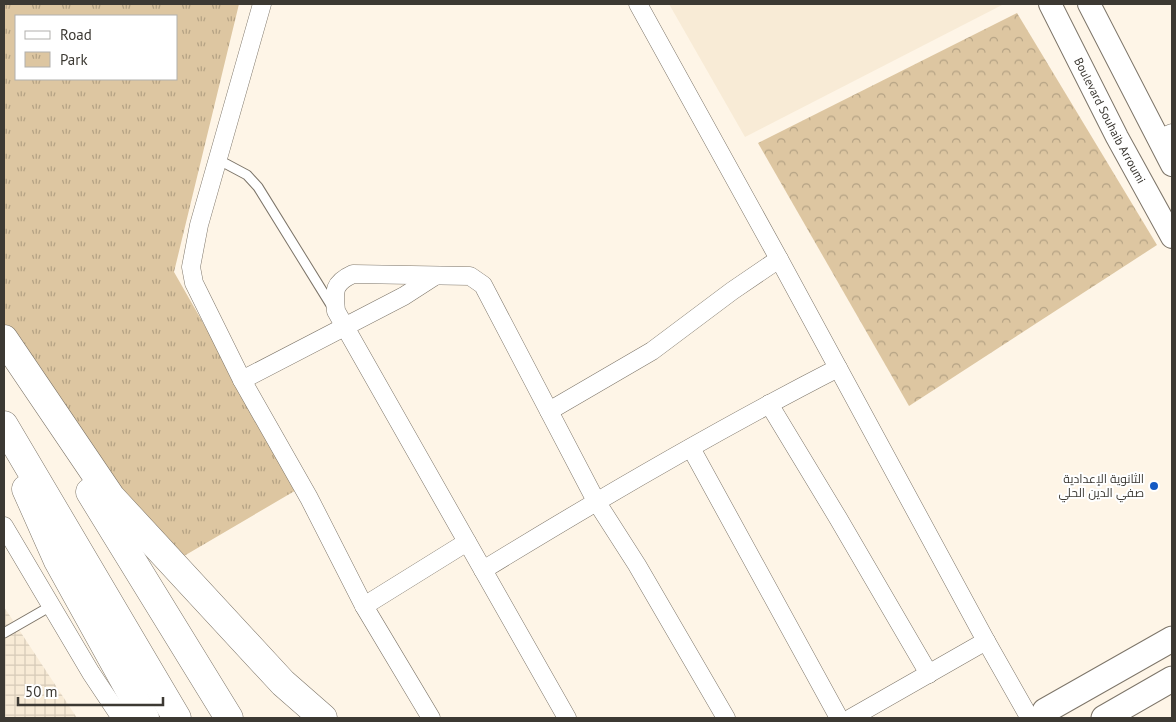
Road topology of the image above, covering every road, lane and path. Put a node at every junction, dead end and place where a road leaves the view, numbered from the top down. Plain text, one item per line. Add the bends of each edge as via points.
1 (262, 4) edge
2 (638, 4) edge
3 (1050, 4) edge
4 (1088, 4) edge
5 (1165, 136) edge
6 (217, 160) junction
7 (1172, 164) edge
8 (1172, 237) edge
9 (779, 259) junction
10 (435, 276) junction
11 (336, 311) junction
12 (345, 327) junction
13 (4, 339) edge
14 (4, 352) edge
15 (838, 368) junction
16 (242, 380) junction
17 (769, 404) junction
18 (549, 411) junction
19 (8, 431) edge
20 (691, 448) junction
21 (596, 501) junction
22 (4, 528) edge
23 (467, 542) junction
24 (483, 570) junction
25 (51, 606) junction
26 (364, 606) junction
27 (4, 633) edge
28 (1172, 639) edge
29 (986, 641) junction
30 (929, 674) junction
31 (1172, 679) edge
32 (1040, 716) edge
33 (121, 718) edge
34 (144, 718) edge
35 (177, 718) edge
36 (229, 718) edge
37 (323, 718) edge
38 (432, 718) edge
39 (567, 718) edge
40 (726, 718) edge
41 (838, 718) edge
42 (851, 718) edge
43 (1104, 718) edge

1 - 6 street
2 - 9 street
3 - 8 street, Boulevard Souhaib Arroumi
4 - 5 street
5 - 7 street
6 - 11 lane via 247,175 258,187
6 - 16 street via 198,224 191,267 194,283
9 - 15 street
9 - 18 street via 652,351
10 - 11 street via 353,274 337,285 334,294
10 - 12 street
10 - 18 street via 470,276 483,285
11 - 12 street
12 - 16 street
12 - 23 street
13 - 37 highway via 111,497 283,683
14 - 36 highway
15 - 17 street
15 - 29 street
16 - 26 street via 309,498
17 - 20 street
17 - 30 street
18 - 21 street
19 - 34 highway via 25,486 58,562
19 - 35 highway
20 - 21 street
20 - 41 street
21 - 24 street
21 - 40 street via 637,564
22 - 25 street
23 - 24 street
23 - 26 street
24 - 39 street
25 - 27 lane
25 - 33 street
26 - 38 street
28 - 32 main road
29 - 30 street
29 - 32 street
30 - 42 street
31 - 43 main road

